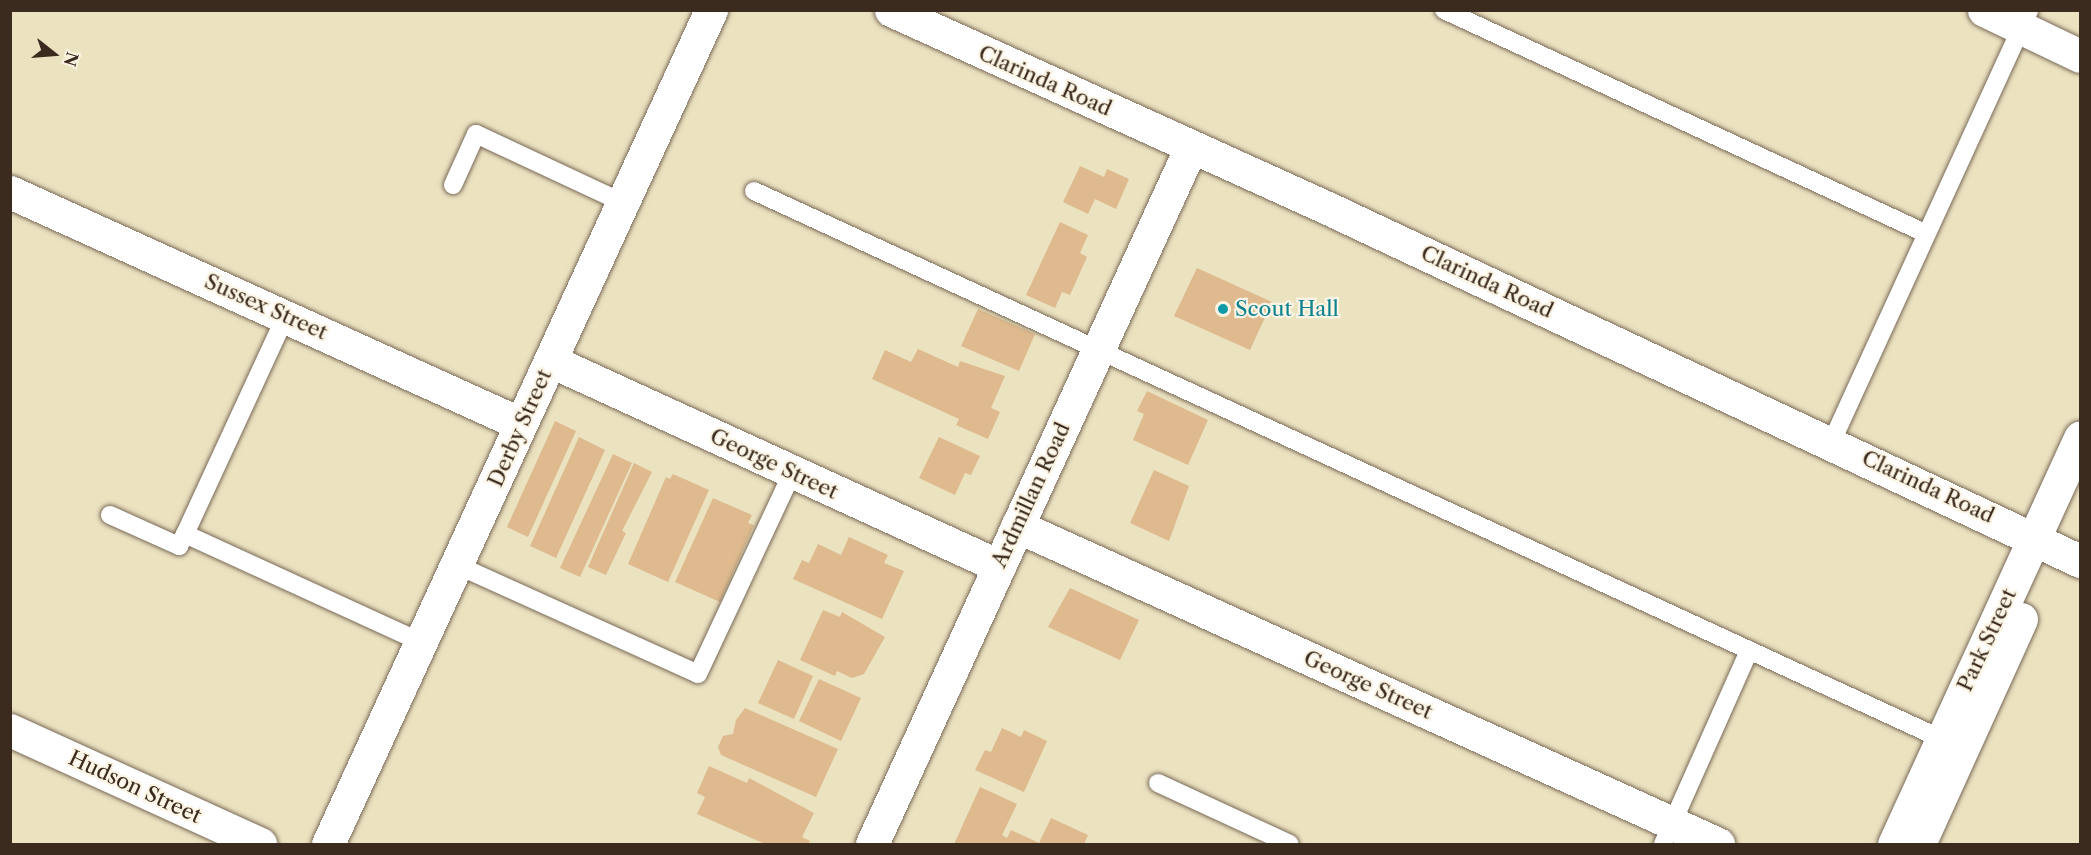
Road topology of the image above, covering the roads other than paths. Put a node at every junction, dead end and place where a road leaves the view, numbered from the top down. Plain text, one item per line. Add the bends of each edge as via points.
1 (711, 10) edge
2 (891, 10) edge
3 (1444, 10) edge
4 (1984, 10) edge
5 (2025, 20) edge
6 (2080, 57) edge
7 (1191, 147) junction
8 (453, 185) dead end
9 (754, 191) dead end
10 (10, 192) edge
11 (623, 203) junction
12 (1927, 234) junction
13 (286, 315) junction
14 (1097, 351) junction
15 (550, 361) junction
16 (521, 424) junction
17 (2080, 437) edge
18 (1832, 441) junction
19 (792, 473) junction
20 (2080, 486) edge
21 (110, 515) dead end
22 (1017, 526) junction
23 (185, 534) junction
24 (2056, 549) edge
25 (459, 566) junction
26 (999, 566) junction
27 (423, 643) junction
28 (1749, 651) junction
29 (10, 730) edge
30 (1952, 744) junction
31 (1158, 783) dead end
32 (1668, 834) edge
33 (260, 844) edge
34 (328, 844) edge
35 (872, 844) edge
36 (1290, 844) edge
37 (1718, 844) edge
38 (1894, 844) edge
39 (1919, 844) edge

1 - 11 street, Derby Street
2 - 7 street, Clarinda Road
3 - 12 lane
4 - 5 street
5 - 6 street
5 - 12 lane
7 - 14 street, Ardmillan Road
7 - 18 street, Clarinda Road
8 - 11 lane via 476,134
9 - 14 lane
10 - 13 street, Sussex Street
11 - 15 street, Derby Street
12 - 18 lane
13 - 16 street, Sussex Street
13 - 23 lane
14 - 22 street, Ardmillan Road
14 - 28 lane
15 - 16 street, Derby Street
15 - 19 street, George Street
16 - 25 street, Derby Street
17 - 24 street, Park Street
18 - 24 street, Clarinda Road
19 - 25 lane via 698,674
19 - 26 street, George Street
20 - 24 street, Park Street
21 - 23 lane via 179,546
22 - 26 street, Ardmillan Road
22 - 32 street, George Street
23 - 27 lane
24 - 30 street, Park Street
25 - 27 street, Derby Street
26 - 35 street, Ardmillan Road
27 - 34 street, Derby Street
28 - 30 lane
28 - 32 lane
29 - 33 street, Hudson Street
30 - 38 street, Park Street
30 - 39 street, Park Street
31 - 36 lane
32 - 37 street, George Street

